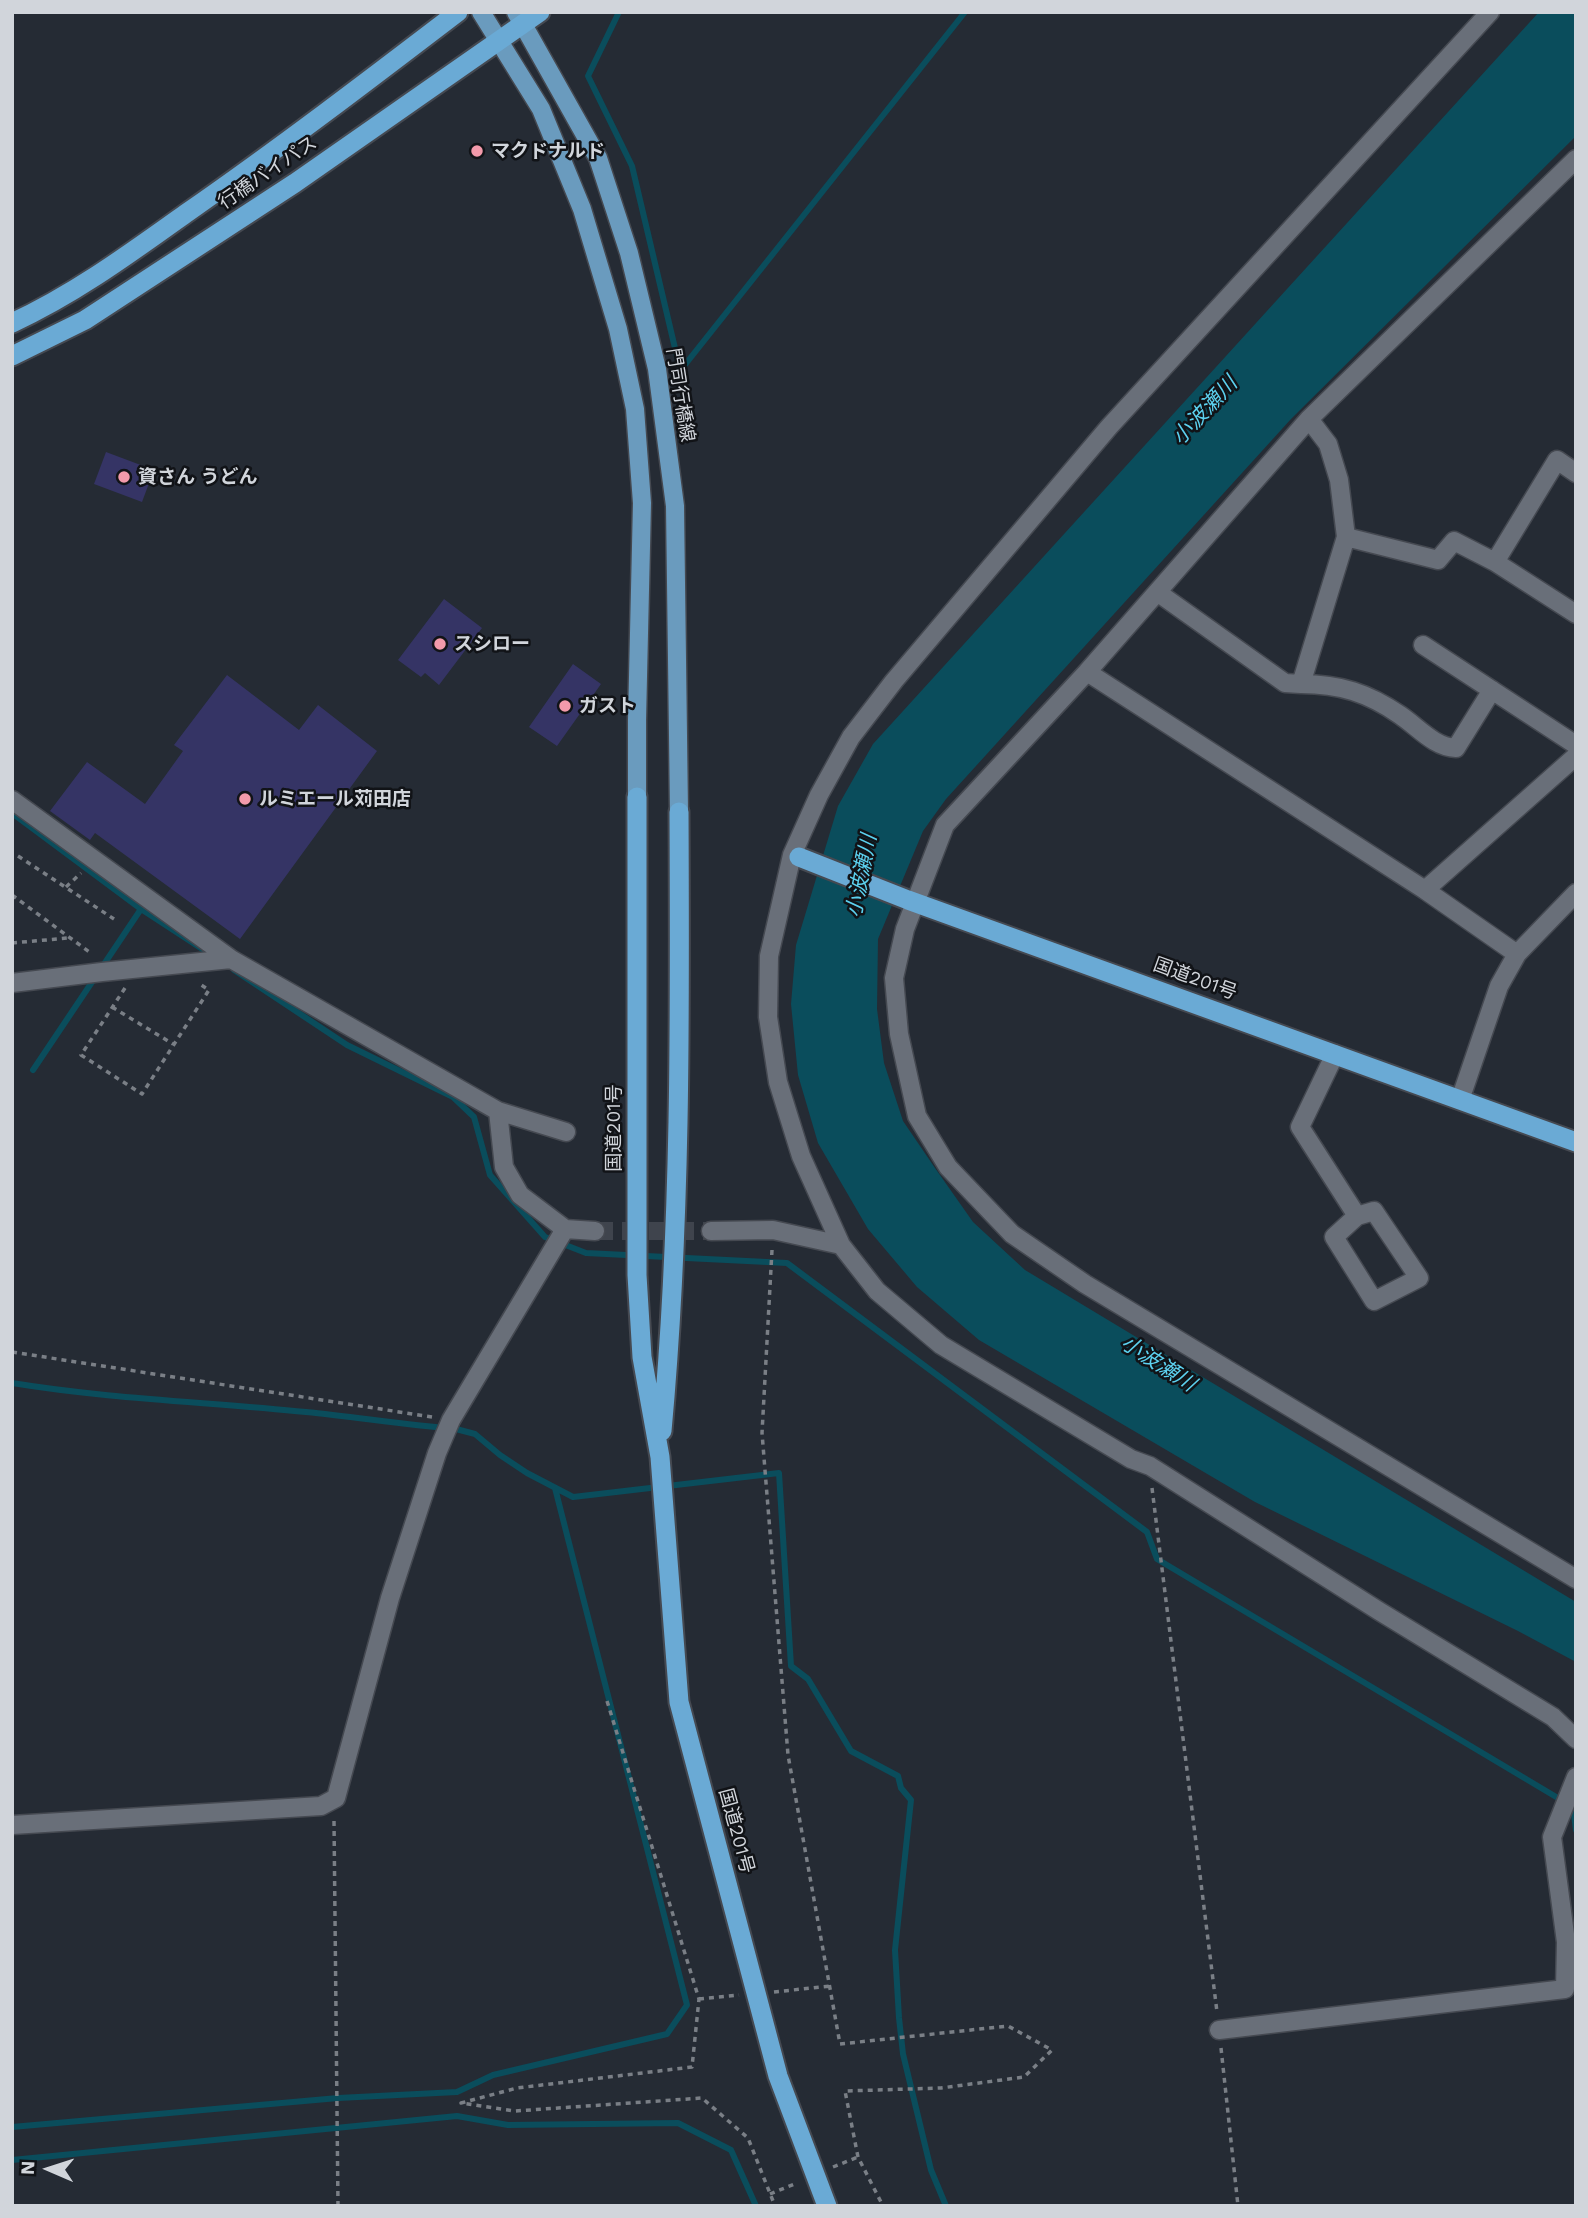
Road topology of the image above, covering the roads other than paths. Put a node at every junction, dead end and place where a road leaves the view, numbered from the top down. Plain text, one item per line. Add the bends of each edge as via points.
1 (458, 12) edge
2 (481, 12) edge
3 (540, 12) edge
4 (1490, 12) edge
5 (519, 19) edge
6 (499, 40) junction
7 (1576, 159) edge
8 (12, 323) edge
9 (12, 356) edge
10 (1309, 419) junction
11 (1576, 472) edge
12 (1346, 537) junction
13 (1495, 562) junction
14 (1157, 593) junction
15 (1576, 614) edge
16 (1423, 645) dead end
17 (1087, 672) junction
18 (1301, 684) junction
19 (1492, 690) junction
20 (1576, 745) edge
21 (1576, 756) edge
22 (637, 797) joint
23 (12, 800) edge
24 (679, 812) joint
25 (799, 858) dead end
26 (1425, 890) junction
27 (1576, 892) edge
28 (912, 901) junction
29 (1517, 954) junction
30 (231, 959) junction
31 (12, 983) edge
32 (1335, 1054) junction
33 (1460, 1100) junction
34 (498, 1111) junction
35 (566, 1132) dead end
36 (1576, 1142) edge
37 (1357, 1216) junction
38 (565, 1229) junction
39 (595, 1231) tunnel mouth
40 (711, 1231) tunnel mouth
41 (841, 1245) junction
42 (660, 1457) junction
43 (1576, 1579) edge
44 (1576, 1739) edge
45 (1576, 1777) edge
46 (12, 1825) edge
47 (1219, 2030) road end
48 (827, 2206) edge

1 - 8 highway, 行橋バイパス via 285,144 133,251 41,310
2 - 6 main road
3 - 5 highway, 行橋バイパス
4 - 41 street via 1109,427 894,681 851,737 819,795 792,855 782,897 769,956 768,1017 778,1082 801,1156
5 - 6 highway, 行橋バイパス
5 - 24 main road, 門司行橋線 via 598,158 629,253 657,369 675,506
6 - 9 highway, 行橋バイパス via 295,183 97,312
6 - 22 main road via 541,109 582,209 618,329 635,409 642,503
7 - 10 street
10 - 12 street via 1328,444 1339,480
10 - 14 street
11 - 13 street via 1557,460
12 - 13 street via 1438,559 1454,541
12 - 18 street
13 - 15 street
14 - 17 street
14 - 18 street via 1285,683
16 - 19 street
17 - 26 street
17 - 28 street via 945,825
18 - 19 street via 1330,684 1367,696 1443,747 1456,748
19 - 20 street
21 - 26 street
22 - 42 highway, 国道201号 via 637,1275 642,1357
23 - 30 street
24 - 42 highway, 国道201号 via 680,1059
25 - 28 highway, 国道201号
26 - 29 street
27 - 29 street
28 - 32 highway, 国道201号
28 - 43 street via 894,978 899,1034 917,1116 948,1167 1012,1234 1085,1284
29 - 33 street via 1499,986
30 - 31 street
30 - 34 street
32 - 33 highway, 国道201号
32 - 37 street via 1300,1127
33 - 36 highway, 国道201号
34 - 35 street
34 - 38 street via 509,1177 520,1195
37 - 37 street via 1335,1237 1374,1301 1419,1278 1374,1211
38 - 39 street
38 - 46 street via 451,1420 437,1453 390,1598 336,1798 321,1806
40 - 41 street via 773,1230
41 - 44 street via 877,1291 941,1345 1131,1459 1150,1465 1553,1717
42 - 48 highway, 国道201号 via 679,1702 778,2076
45 - 47 street via 1552,1837 1566,1942 1565,1989

